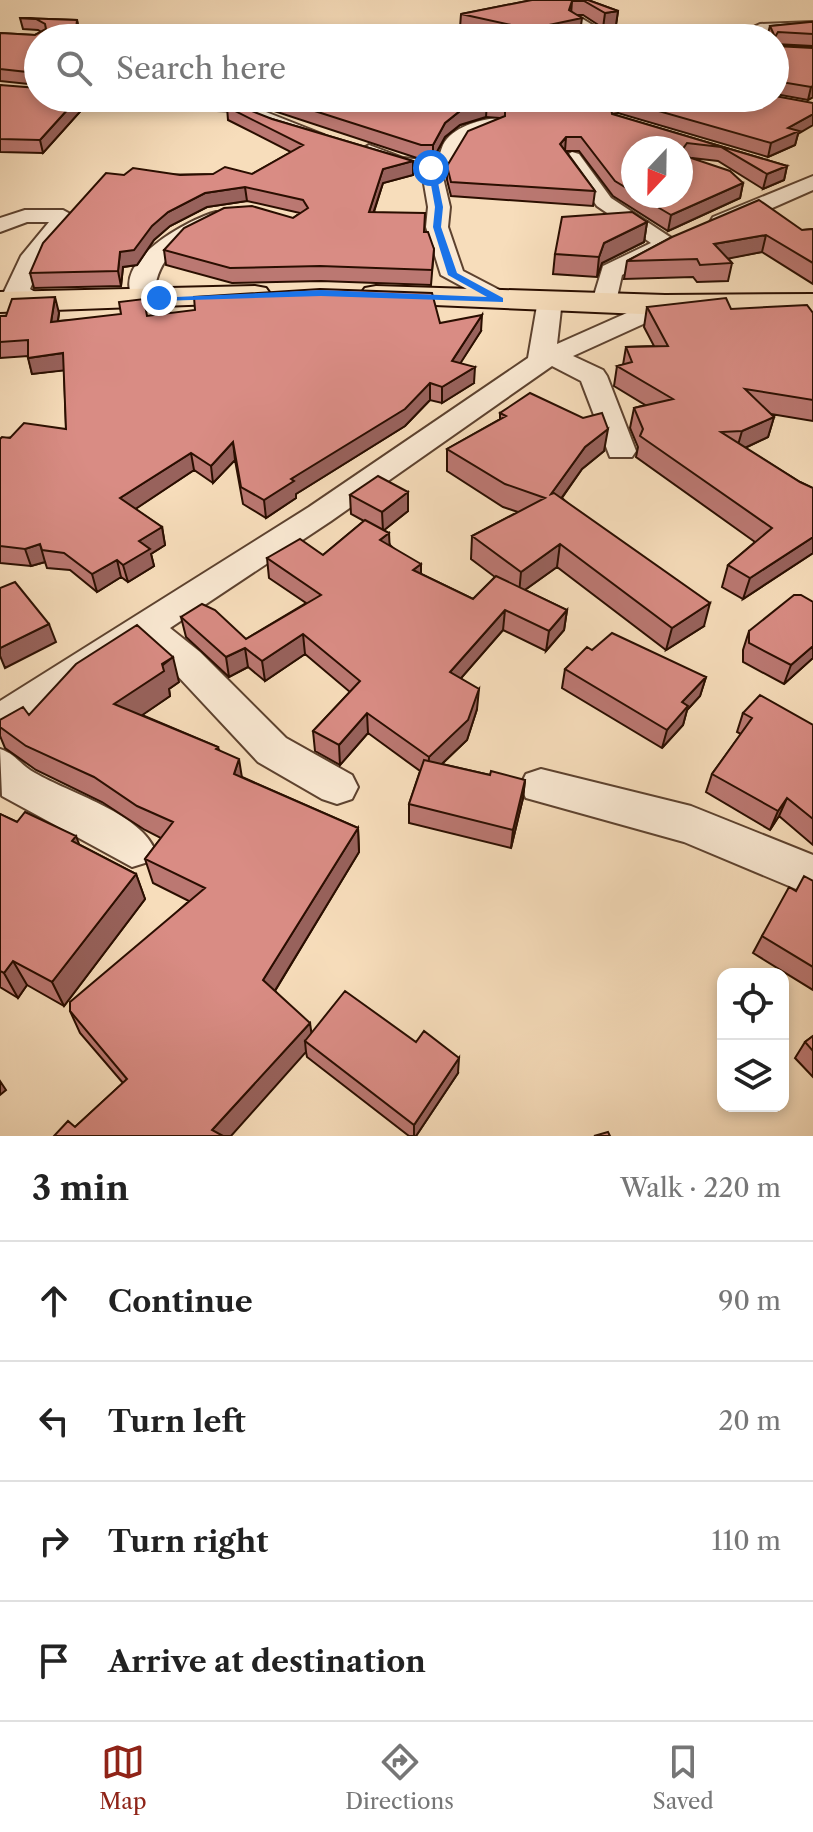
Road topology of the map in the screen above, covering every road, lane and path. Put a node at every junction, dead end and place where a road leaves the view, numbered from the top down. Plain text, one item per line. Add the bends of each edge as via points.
1 (576, 21) edge
2 (581, 24) edge
3 (813, 26) edge
4 (789, 27) edge
5 (257, 112) edge
6 (496, 124) edge
7 (572, 158) edge
8 (431, 168) junction
9 (784, 171) edge
10 (813, 181) edge
11 (746, 187) dead end
12 (764, 204) junction
13 (235, 210) edge
14 (0, 225) edge
15 (666, 243) junction
16 (292, 294) edge
17 (351, 294) edge
18 (159, 298) junction
19 (500, 300) junction
20 (550, 300) junction
21 (0, 302) edge
22 (40, 302) junction
23 (604, 302) junction
24 (813, 304) edge
25 (665, 305) junction
26 (546, 358) junction
27 (621, 451) dead end
28 (145, 627) junction
29 (0, 721) edge
30 (0, 766) edge
31 (541, 786) dead end
32 (337, 787) dead end
33 (132, 848) dead end
34 (813, 876) edge

1 - 2 street
3 - 4 street
5 - 8 street via 280,125
6 - 8 street via 479,125 452,146 452,155 439,168
7 - 15 street via 604,202
8 - 19 street via 439,207 437,227 453,275
9 - 10 street
10 - 12 street
11 - 12 street
12 - 15 street
13 - 18 street via 165,243 154,254 142,278 143,294
14 - 22 street via 25,216 63,216 58,231 23,271 16,292
15 - 23 street via 611,271
16 - 18 main road
17 - 19 main road
18 - 22 main road
19 - 20 main road
20 - 23 main road
20 - 26 street
21 - 22 main road
23 - 25 main road
24 - 25 main road
25 - 26 street
26 - 27 street via 593,376
26 - 28 street
28 - 29 street
28 - 32 street via 187,662 272,750
30 - 33 street via 17,784
31 - 34 street via 691,825

